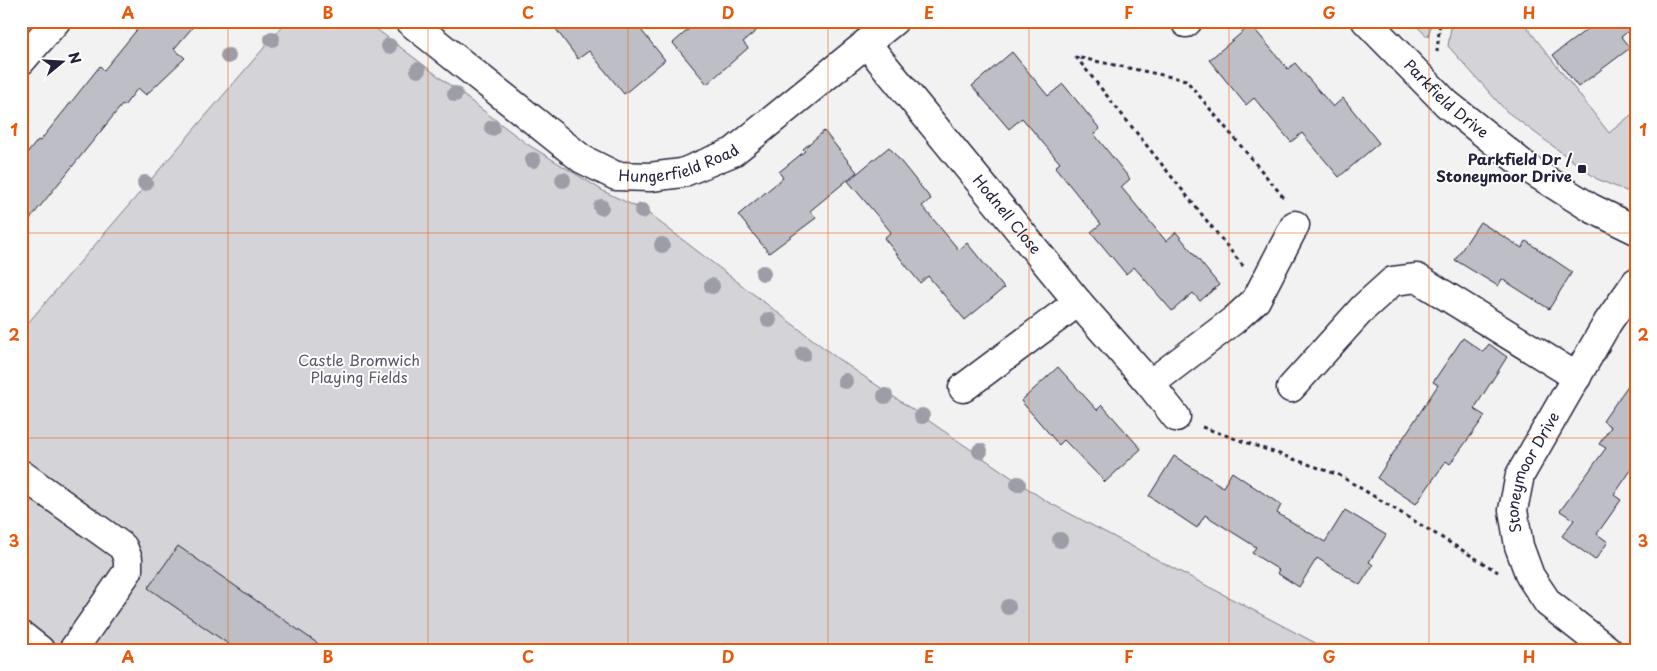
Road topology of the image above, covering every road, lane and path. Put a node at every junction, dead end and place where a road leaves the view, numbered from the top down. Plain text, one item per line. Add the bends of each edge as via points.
1 (56, 21) edge
2 (409, 21) edge
3 (894, 21) edge
4 (1440, 21) edge
5 (1375, 24) edge
6 (866, 43) junction
7 (1436, 52) dead end
8 (21, 61) edge
9 (1296, 225) joint
10 (1636, 230) edge
11 (1636, 282) edge
12 (1262, 290) junction
13 (1078, 302) junction
14 (1576, 377) junction
15 (1150, 384) junction
16 (963, 388) dead end
17 (1292, 388) dead end
18 (1176, 418) joint
19 (21, 474) edge
20 (1506, 577) dead end
21 (21, 636) edge
22 (40, 650) edge
23 (73, 650) edge
24 (1608, 650) edge

1 - 8 street
2 - 6 street, Hungerfield Road via 582,159 616,176 682,173 732,152
3 - 6 street, Hungerfield Road
4 - 7 path
5 - 10 street, Parkfield Drive via 1447,104 1528,169 1591,208
6 - 13 street, Hodnell Close
9 - 12 street
9 - 12 path via 1290,205 1186,80 1076,57
11 - 14 street, Stoneymoor Drive
12 - 15 street via 1234,320
13 - 15 street, Hodnell Close
13 - 16 street
14 - 17 street via 1417,278 1394,281 1363,308
14 - 24 street, Stoneymoor Drive via 1520,476 1512,510 1519,546 1530,576 1548,603
15 - 18 street, Hodnell Close
18 - 20 path via 1339,475
19 - 23 street via 123,547 128,559 128,571
21 - 22 street

